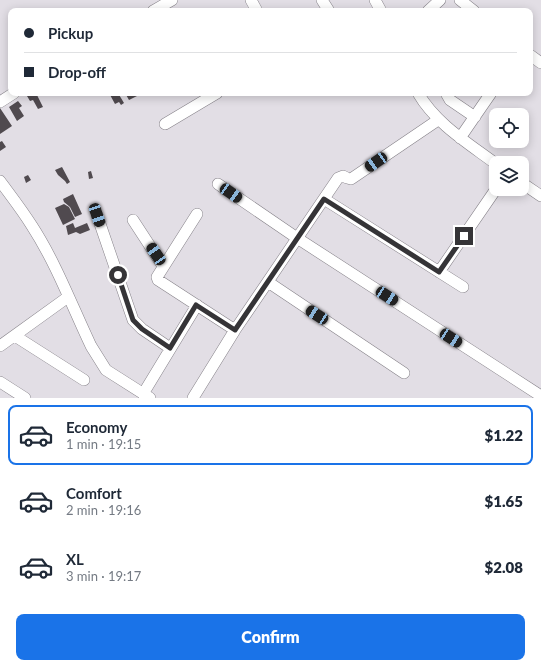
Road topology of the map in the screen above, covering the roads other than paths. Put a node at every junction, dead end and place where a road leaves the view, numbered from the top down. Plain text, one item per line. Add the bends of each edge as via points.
1 (172, 0) edge
2 (440, 0) edge
3 (460, 0) edge
4 (158, 8) edge
5 (431, 8) edge
6 (470, 8) edge
7 (9, 96) edge
8 (212, 96) edge
9 (420, 96) edge
10 (448, 96) edge
11 (489, 96) edge
12 (0, 102) edge
13 (475, 117) junction
14 (438, 120) junction
15 (165, 124) dead end
16 (460, 138) junction
17 (489, 159) edge
18 (0, 181) edge
19 (218, 184) dead end
20 (529, 188) edge
21 (491, 196) edge
22 (541, 196) edge
23 (324, 199) junction
24 (197, 214) dead end
25 (97, 215) dead end
26 (133, 220) dead end
27 (297, 238) junction
28 (163, 266) junction
29 (439, 272) junction
30 (268, 282) junction
31 (463, 287) dead end
32 (68, 297) junction
33 (196, 305) junction
34 (235, 330) junction
35 (15, 336) junction
36 (0, 346) edge
37 (170, 348) junction
38 (404, 373) dead end
39 (84, 380) dead end
40 (0, 382) edge
41 (146, 396) edge
42 (541, 396) edge
43 (25, 398) edge
44 (193, 398) edge

1 - 4 street
2 - 5 street
3 - 6 street
7 - 12 street
8 - 15 street
9 - 14 street
10 - 13 street
11 - 13 street
13 - 16 street
14 - 16 street
14 - 23 street via 351,178 341,176
16 - 17 street
18 - 32 street via 32,226
19 - 27 street
20 - 22 street
21 - 29 street
23 - 27 street
23 - 29 street
24 - 28 street
25 - 37 street via 133,320
26 - 28 street
27 - 30 street
27 - 42 street
28 - 33 street via 158,280
29 - 31 street
30 - 34 street
30 - 38 street
32 - 35 street
32 - 41 street via 91,346 106,370
33 - 34 street
33 - 37 street
34 - 44 street
35 - 36 street
35 - 39 street
37 - 41 street
40 - 43 street

